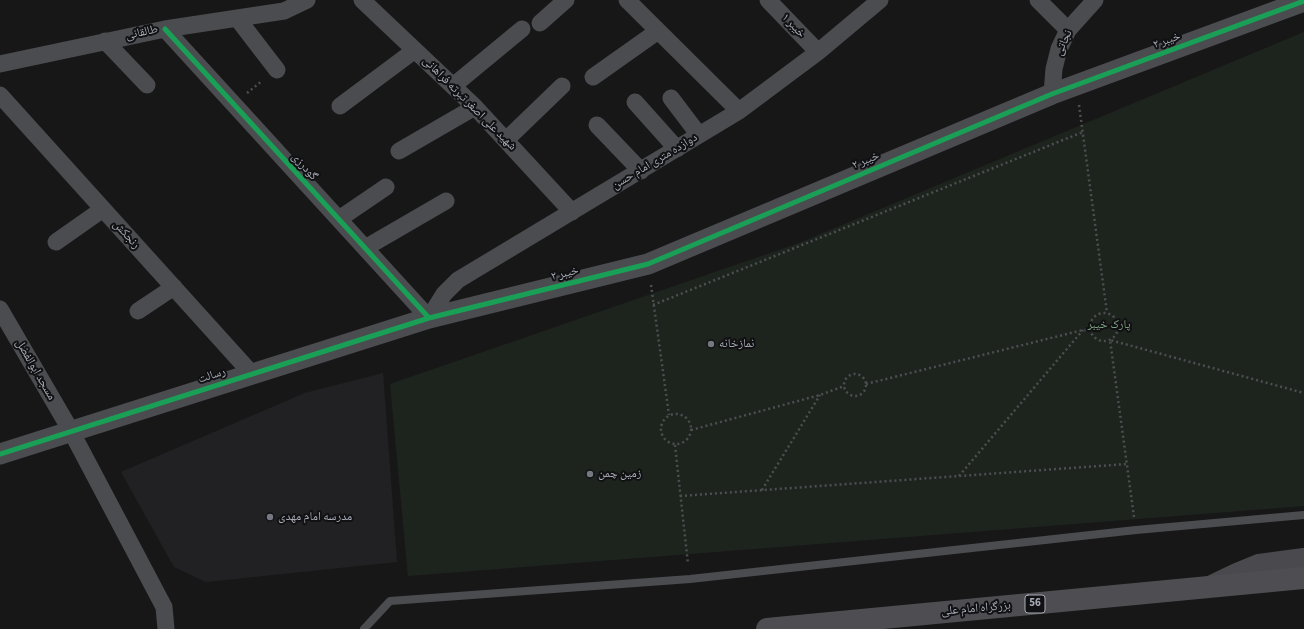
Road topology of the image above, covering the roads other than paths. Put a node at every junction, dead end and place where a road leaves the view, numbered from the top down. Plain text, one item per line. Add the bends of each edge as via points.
1 (307, 0) edge
2 (362, 0) edge
3 (566, 0) edge
4 (627, 0) edge
5 (768, 0) edge
6 (880, 0) edge
7 (1038, 0) edge
8 (1095, 0) edge
9 (1304, 1) edge
10 (237, 18) junction
11 (540, 23) dead end
12 (165, 29) junction
13 (522, 29) dead end
14 (1068, 30) junction
15 (658, 31) junction
16 (105, 41) junction
17 (415, 50) junction
18 (818, 52) junction
19 (0, 64) edge
20 (277, 70) road end
21 (593, 77) dead end
22 (147, 85) dead end
23 (453, 86) junction
24 (562, 86) dead end
25 (1052, 94) junction
26 (0, 95) edge
27 (671, 98) dead end
28 (635, 102) dead end
29 (340, 106) dead end
30 (475, 107) junction
31 (739, 111) junction
32 (597, 125) dead end
33 (699, 135) junction
34 (506, 140) junction
35 (677, 149) junction
36 (399, 151) dead end
37 (641, 171) junction
38 (386, 187) dead end
39 (446, 201) dead end
40 (103, 209) junction
41 (572, 212) junction
42 (339, 219) junction
43 (56, 242) dead end
44 (365, 248) junction
45 (174, 287) junction
46 (138, 311) dead end
47 (2, 316) edge
48 (429, 318) junction
49 (252, 374) junction
50 (70, 431) junction
51 (0, 454) edge
52 (1304, 515) edge
53 (1304, 559) edge
54 (1304, 578) edge
55 (1212, 587) junction
56 (166, 629) edge
57 (364, 629) edge
58 (767, 629) edge

1 - 10 street, طالقانی via 284,11
2 - 17 street, شهید علی اصغر تبرته فراهانی
3 - 11 street
4 - 15 street
5 - 18 street, خیبر ۱
6 - 18 street, دوازده متری امام حسن
7 - 14 street
8 - 14 street, نجاتی
9 - 25 street, خیبر ۲
10 - 12 street, طالقانی
10 - 20 street
12 - 16 street, طالقانی
12 - 42 street, گودرزی
13 - 23 street
14 - 25 street, نجاتی via 1059,49
15 - 21 street
15 - 31 street
16 - 19 street, طالقانی
16 - 22 street
17 - 23 street, شهید علی اصغر تبرته فراهانی
17 - 29 street
18 - 31 street, دوازده متری امام حسن
23 - 30 street, شهید علی اصغر تبرته فراهانی
24 - 34 street
25 - 48 street, خیبر ۲ via 648,264
26 - 40 street, رنجکش
27 - 33 street
28 - 35 street
30 - 34 street, شهید علی اصغر تبرته فراهانی
30 - 36 street
31 - 33 street, دوازده متری امام حسن
32 - 37 street
33 - 35 street, دوازده متری امام حسن
34 - 41 street, شهید علی اصغر تبرته فراهانی
35 - 37 street, دوازده متری امام حسن
37 - 41 street, دوازده متری امام حسن
38 - 42 street
39 - 44 street
40 - 43 street
40 - 45 street, رنجکش
41 - 48 street, دوازده متری امام حسن via 458,280 444,294
42 - 44 street, گودرزی
44 - 48 street, گودرزی
45 - 46 street
45 - 49 street, رنجکش
47 - 50 street, مسجد ابوالفضل
48 - 49 street, رسالت
49 - 50 street, رسالت
50 - 51 street, رسالت
50 - 56 street, مسجد ابوالفضل via 164,607
52 - 57 lane via 1136,530 690,579 390,601
53 - 55 main road via 1259,565
54 - 55 highway, بزرگراه امام علی / 56
55 - 58 highway, بزرگراه امام علی / 56

